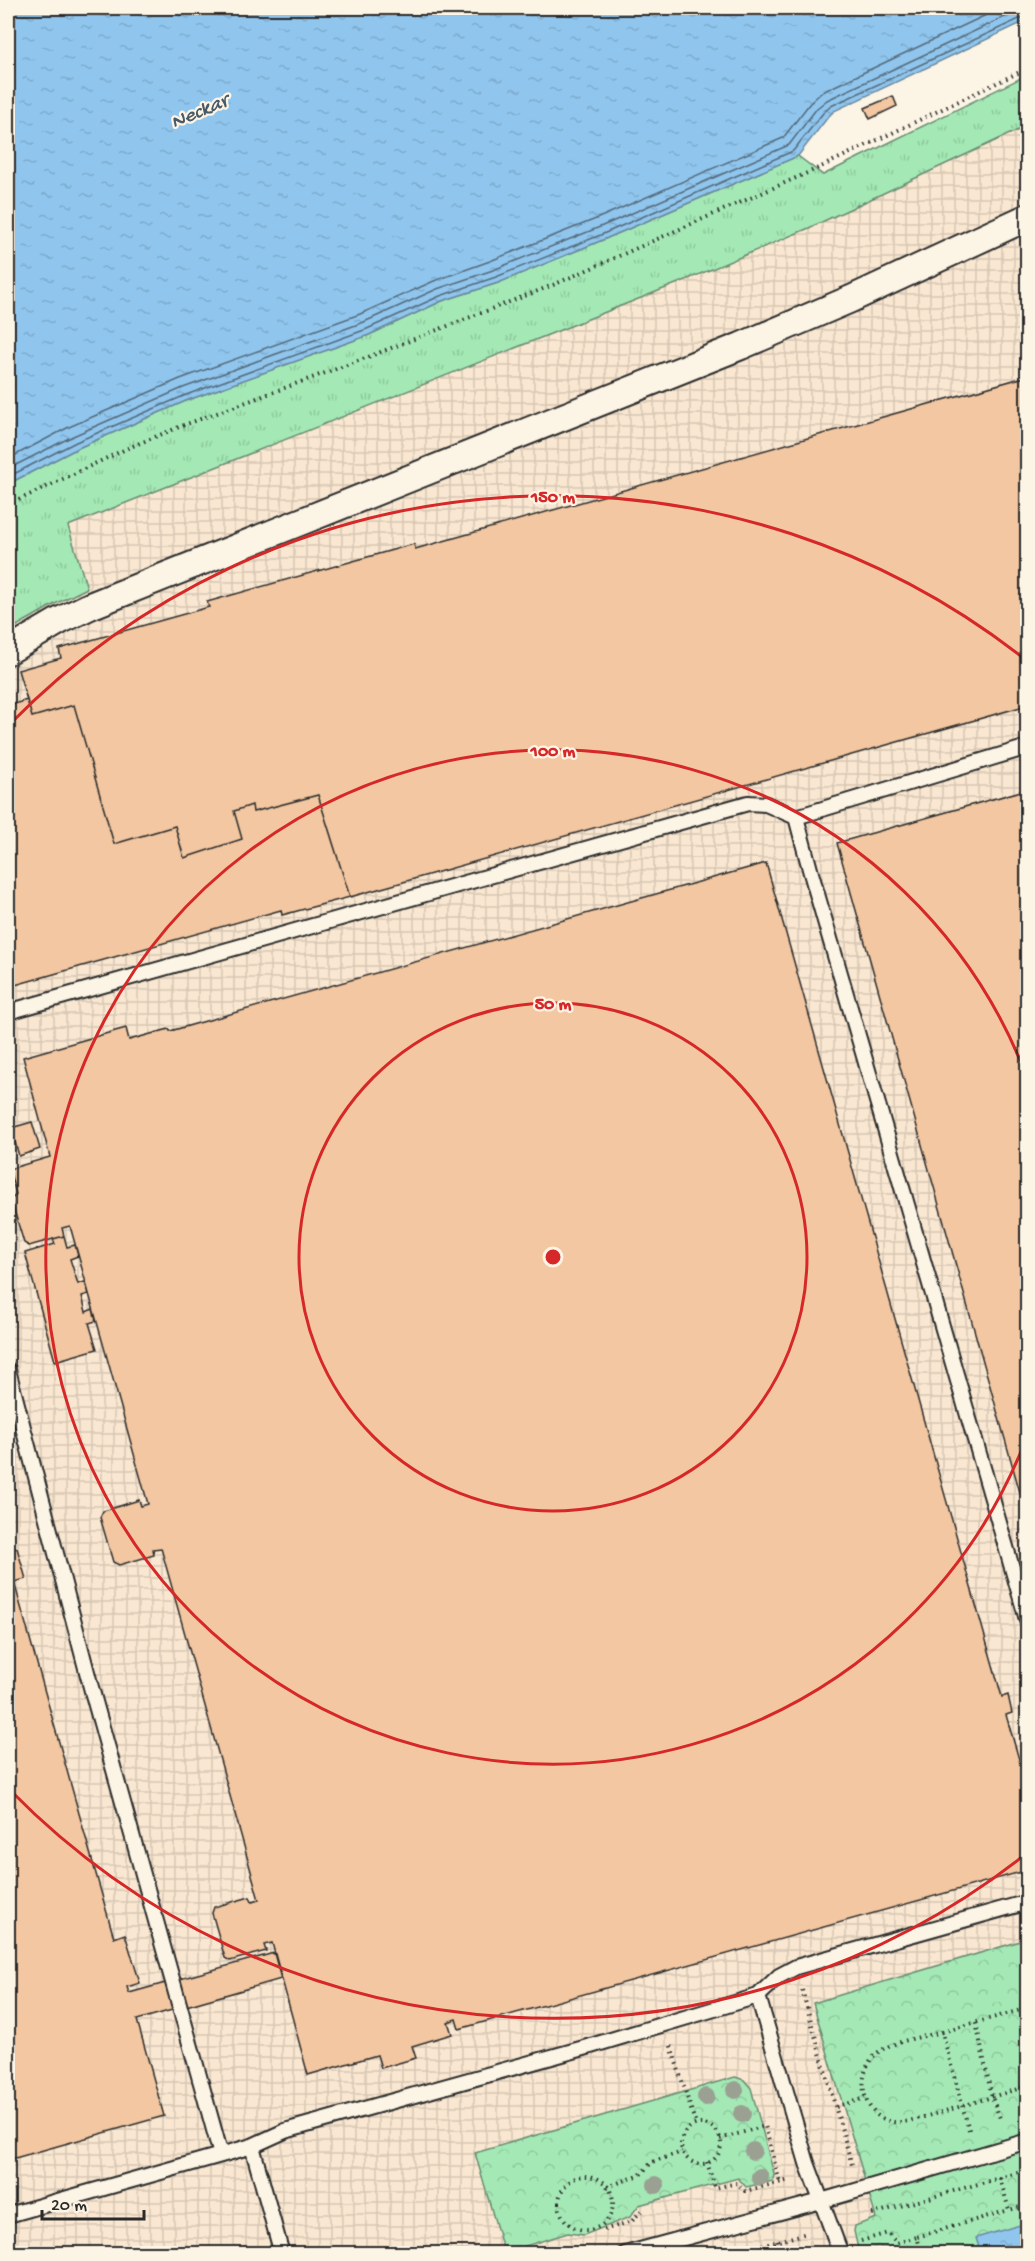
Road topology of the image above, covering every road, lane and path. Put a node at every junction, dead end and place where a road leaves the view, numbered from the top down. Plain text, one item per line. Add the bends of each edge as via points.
1 (1028, 68) edge
2 (1028, 217) edge
3 (8, 505) edge
4 (8, 651) edge
5 (1028, 747) edge
6 (796, 817) junction
7 (8, 1012) edge
8 (8, 1370) edge
9 (1028, 1623) edge
10 (1028, 1902) edge
11 (796, 1967) junction
12 (758, 1996) junction
13 (1028, 2008) edge
14 (976, 2023) junction
15 (664, 2025) junction
16 (942, 2032) junction
17 (1028, 2086) edge
18 (992, 2097) junction
19 (865, 2098) junction
20 (962, 2106) junction
21 (836, 2107) junction
22 (1010, 2119) dead end
23 (1001, 2121) junction
24 (990, 2124) dead end
25 (696, 2125) junction
26 (979, 2127) dead end
27 (969, 2130) junction
28 (958, 2134) dead end
29 (720, 2139) junction
30 (1028, 2141) edge
31 (252, 2146) junction
32 (682, 2152) junction
33 (221, 2155) junction
34 (707, 2162) junction
35 (862, 2162) dead end
36 (852, 2165) junction
37 (812, 2176) junction
38 (1000, 2178) dead end
39 (780, 2182) junction
40 (607, 2187) junction
41 (821, 2200) junction
42 (1028, 2205) edge
43 (642, 2210) dead end
44 (1009, 2210) junction
45 (8, 2215) edge
46 (604, 2230) dead end
47 (917, 2237) junction
48 (846, 2249) edge
49 (282, 2253) edge
50 (625, 2253) edge
51 (922, 2253) edge

1 - 3 path via 823,166 606,262 366,358 165,432
2 - 4 street via 741,346 90,606
5 - 6 lane
6 - 7 lane via 766,804 748,803
6 - 9 lane
8 - 33 lane
10 - 11 lane
11 - 12 lane via 779,1976
11 - 21 path
12 - 15 lane
12 - 37 lane
13 - 14 path
14 - 16 path
14 - 18 path
15 - 25 path
15 - 31 lane via 285,2131
16 - 19 path via 890,2047 874,2056 865,2073
16 - 20 path
17 - 18 path
18 - 20 path
18 - 23 path
19 - 20 path via 877,2116 892,2121
19 - 21 path
20 - 27 path
21 - 36 path
22 - 23 path
23 - 24 path
25 - 29 path via 712,2127
25 - 32 path via 683,2136
26 - 27 path
27 - 28 path
29 - 34 path via 720,2149
29 - 39 path via 765,2126
30 - 41 lane
31 - 33 lane
31 - 49 lane
32 - 34 path via 692,2162
32 - 40 path via 652,2162 640,2175
33 - 45 lane
34 - 39 path via 715,2188 737,2182 745,2191
35 - 36 path
36 - 37 path
37 - 39 path
37 - 41 lane
38 - 44 path
40 - 40 path via 612,2205 602,2224 581,2229 564,2218 559,2195 567,2184 588,2176
41 - 48 lane
41 - 50 lane
42 - 44 path
43 - 46 path via 635,2219
44 - 47 path
47 - 48 path via 897,2243 888,2233
47 - 51 path

